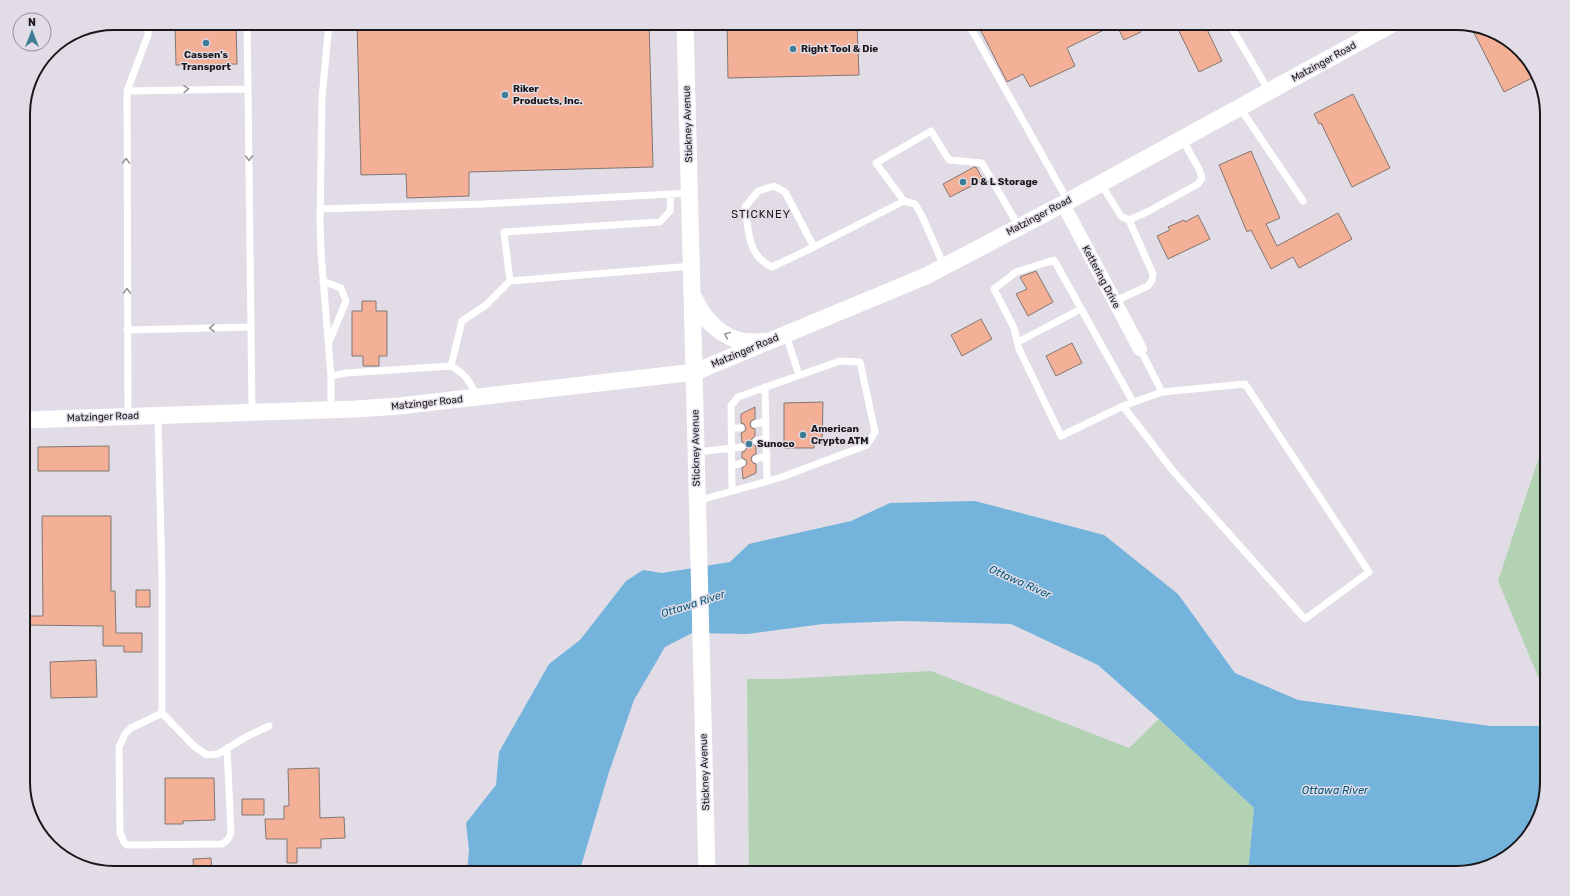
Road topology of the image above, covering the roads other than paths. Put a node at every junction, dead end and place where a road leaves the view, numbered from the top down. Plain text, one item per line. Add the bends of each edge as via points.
1 (148, 30) edge
2 (247, 30) edge
3 (329, 30) edge
4 (685, 30) edge
5 (972, 30) edge
6 (1234, 30) edge
7 (1381, 30) edge
8 (248, 89) junction
9 (127, 91) junction
10 (1270, 91) junction
11 (1240, 108) junction
12 (1182, 139) junction
13 (1101, 184) junction
14 (690, 193) junction
15 (671, 194) junction
16 (904, 201) junction
17 (1303, 201) dead end
18 (1065, 203) junction
19 (320, 209) junction
20 (1129, 220) junction
21 (1019, 227) junction
22 (814, 247) junction
23 (692, 266) junction
24 (944, 266) junction
25 (323, 281) junction
26 (510, 281) junction
27 (693, 296) junction
28 (1115, 301) junction
29 (1081, 309) junction
30 (251, 327) junction
31 (127, 330) junction
32 (782, 336) junction
33 (1018, 342) junction
34 (328, 343) junction
35 (1140, 349) joint
36 (451, 366) junction
37 (695, 372) junction
38 (799, 375) junction
39 (331, 376) junction
40 (765, 387) junction
41 (1162, 392) junction
42 (478, 398) junction
43 (1133, 402) junction
44 (1123, 406) junction
45 (331, 410) junction
46 (252, 412) junction
47 (158, 415) junction
48 (128, 416) junction
49 (30, 420) edge
50 (766, 421) junction
51 (755, 424) dead end
52 (732, 428) junction
53 (741, 428) dead end
54 (766, 438) junction
55 (756, 441) dead end
56 (742, 447) dead end
57 (732, 449) junction
58 (696, 452) junction
59 (767, 456) junction
60 (756, 459) dead end
61 (742, 463) dead end
62 (732, 466) junction
63 (768, 481) junction
64 (732, 491) junction
65 (697, 501) junction
66 (162, 713) junction
67 (268, 726) dead end
68 (228, 748) junction
69 (707, 866) edge

1 - 9 lane
2 - 8 lane
3 - 19 lane via 322,98
4 - 14 street, Stickney Avenue
5 - 18 lane
6 - 10 lane
7 - 10 street, Matzinger Road
9 -> 8 lane
8 -> 30 lane
31 -> 9 lane
10 - 11 street, Matzinger Road
11 - 12 street, Matzinger Road
11 - 17 lane
12 - 13 street, Matzinger Road
12 - 20 lane via 1202,178 1198,184
13 - 18 street, Matzinger Road
13 - 20 lane via 1121,216
14 - 15 lane
14 - 23 street, Stickney Avenue
15 - 19 lane via 484,204
15 - 26 lane via 670,211 660,222 504,232
16 - 21 lane via 876,163 931,130 949,160 982,163
16 - 22 lane
16 - 24 lane via 915,204
18 - 21 street, Matzinger Road
18 - 28 street, Kettering Drive
19 - 25 lane
20 - 28 lane via 1153,274 1152,280 1148,286
21 - 24 street, Matzinger Road
22 - 22 lane via 772,267 763,262 752,248 745,207 758,191 774,186 785,192
23 - 26 lane
23 - 27 street, Stickney Avenue
24 - 32 street, Matzinger Road via 926,276
25 - 34 lane
25 - 34 lane via 341,288 346,301
26 - 36 lane via 486,305 462,320
32 -> 27 street via 758,342 740,340 721,332 704,316
27 - 37 street, Stickney Avenue
28 - 35 street, Kettering Drive
29 - 33 lane
29 - 33 lane via 1054,260 1016,272 994,289 1014,328
29 - 43 lane
30 -> 31 lane
30 - 46 lane
31 - 48 lane
32 - 37 street, Matzinger Road
32 - 38 lane
33 - 44 lane via 1019,349 1061,436
34 - 39 lane
35 - 41 lane
36 - 39 lane
36 - 42 lane via 467,377
37 - 42 street, Matzinger Road
37 - 58 street, Stickney Avenue
38 - 40 lane
38 - 63 lane via 840,361 860,362 875,432 867,445
39 - 45 lane
40 - 50 lane
40 - 52 lane via 738,397 731,406
41 - 43 lane
41 - 44 lane via 1244,384 1369,572 1305,619 1173,471
42 - 45 street, Matzinger Road
43 - 44 lane
45 - 46 street, Matzinger Road
46 - 47 street, Matzinger Road
47 - 48 street, Matzinger Road
47 - 66 lane
48 - 49 street, Matzinger Road
50 - 51 lane
50 - 54 lane
52 - 53 lane
52 - 57 lane
54 - 55 lane
54 - 59 lane
56 - 57 lane
57 - 58 lane
57 - 62 lane
58 - 65 street, Stickney Avenue
59 - 60 lane
59 - 63 lane
61 - 62 lane
62 - 64 lane
63 - 64 lane
64 - 65 lane
65 - 69 street, Stickney Avenue
66 - 68 lane via 194,746 207,755 218,754
66 - 68 lane via 130,728 119,747 120,833 127,845 226,842 231,832
67 - 68 lane

